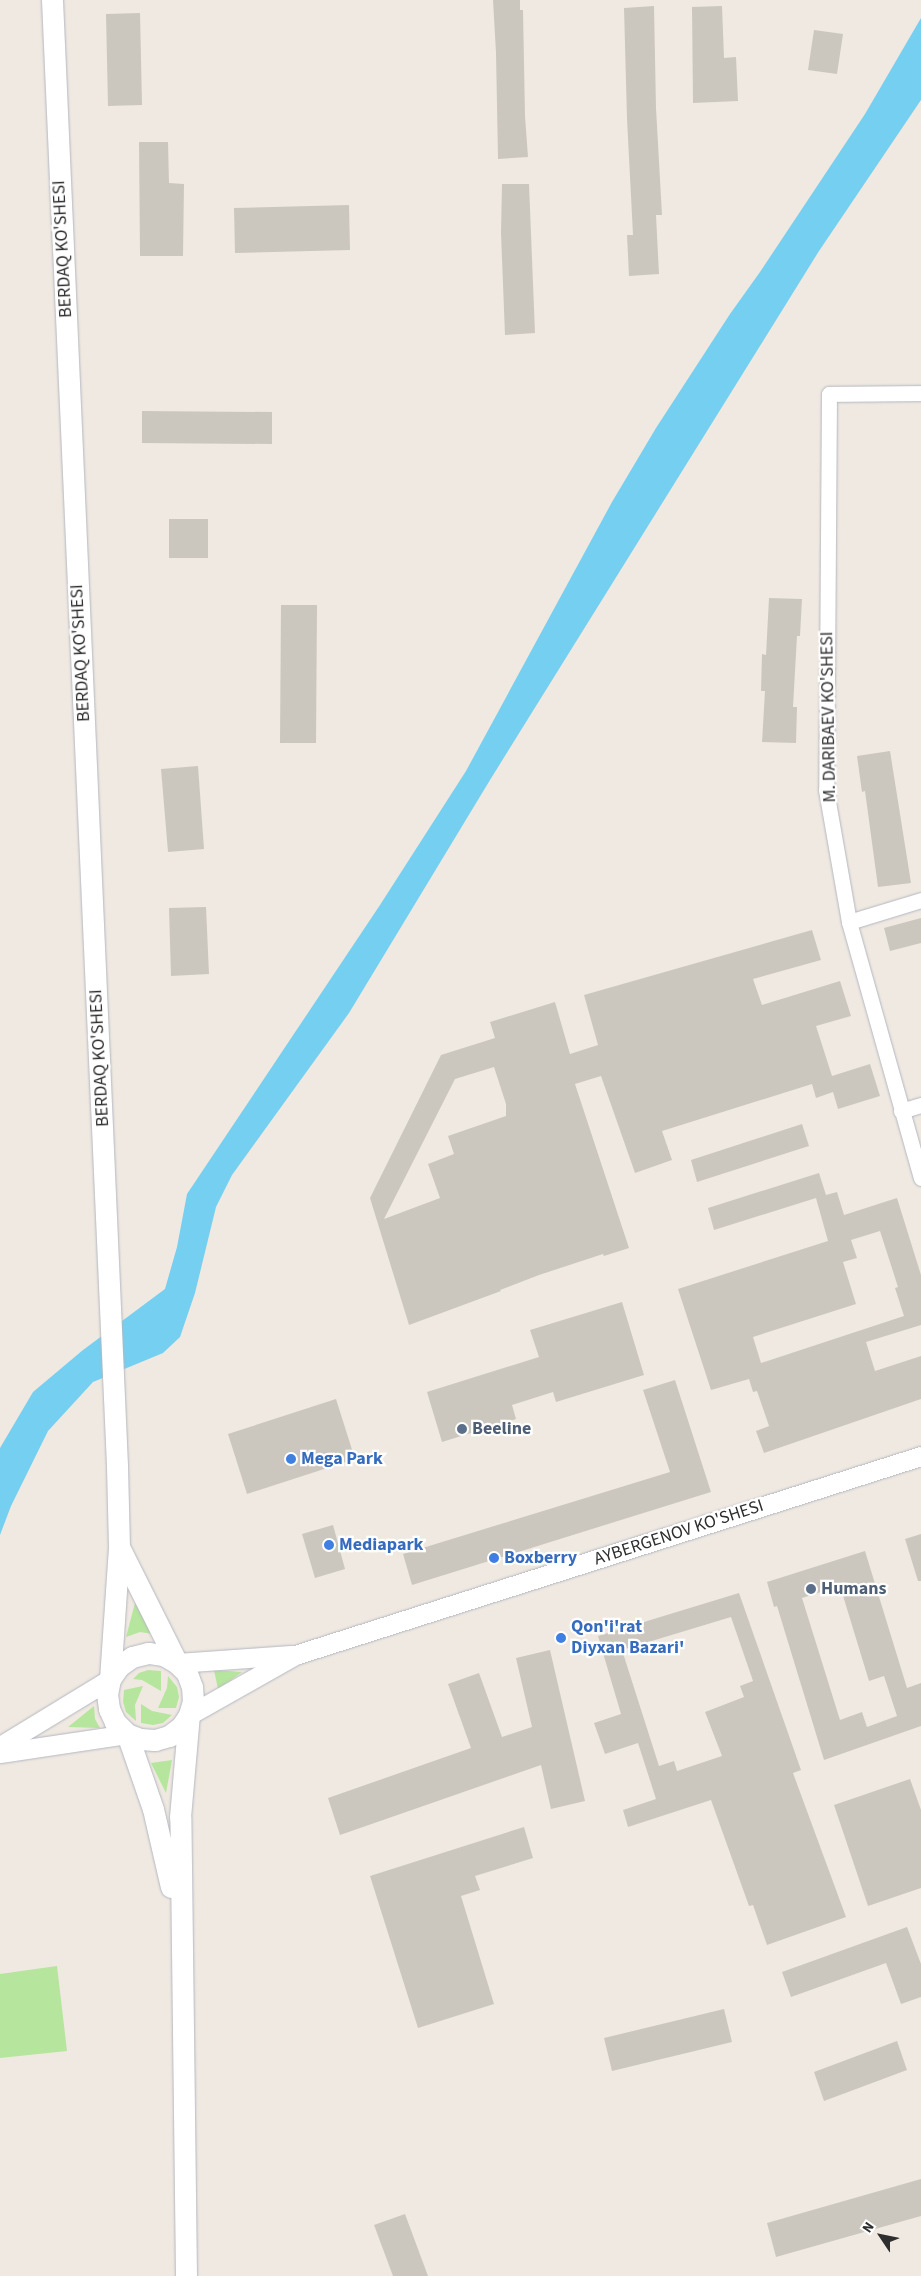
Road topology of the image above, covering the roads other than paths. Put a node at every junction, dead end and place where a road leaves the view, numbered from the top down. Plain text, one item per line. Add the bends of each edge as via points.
1 (52, 0) edge
2 (921, 393) edge
3 (921, 900) edge
4 (849, 922) junction
5 (921, 1105) edge
6 (901, 1111) junction
7 (921, 1178) edge
8 (921, 1456) edge
9 (119, 1547) junction
10 (295, 1655) junction
11 (177, 1663) junction
12 (110, 1679) junction
13 (189, 1715) junction
14 (127, 1734) junction
15 (0, 1746) edge
16 (0, 1753) edge
17 (180, 1924) junction
18 (186, 2276) edge

1 - 9 main road, BERDAQ KO'SHESI
2 - 4 street, M. DARIBAEV KO'SHESI via 828,394 826,790
3 - 4 street
4 - 6 street, M. DARIBAEV KO'SHESI
5 - 6 street
6 - 7 street, M. DARIBAEV KO'SHESI
8 - 10 street, AYBERGENOV KO'SHESI
9 - 11 main road
9 - 12 main road, BERDAQ KO'SHESI
10 - 11 street, AYBERGENOV KO'SHESI
10 - 13 street, AYBERGENOV KO'SHESI
11 - 12 main road via 163,1655 148,1653 132,1657 119,1666
11 - 13 main road via 187,1673 192,1687
12 - 14 main road via 107,1694 109,1710
12 - 15 street
13 - 14 main road via 175,1732 155,1740
13 - 17 main road via 180,1817
14 - 16 street
14 - 17 main road via 153,1809
17 - 18 main road

